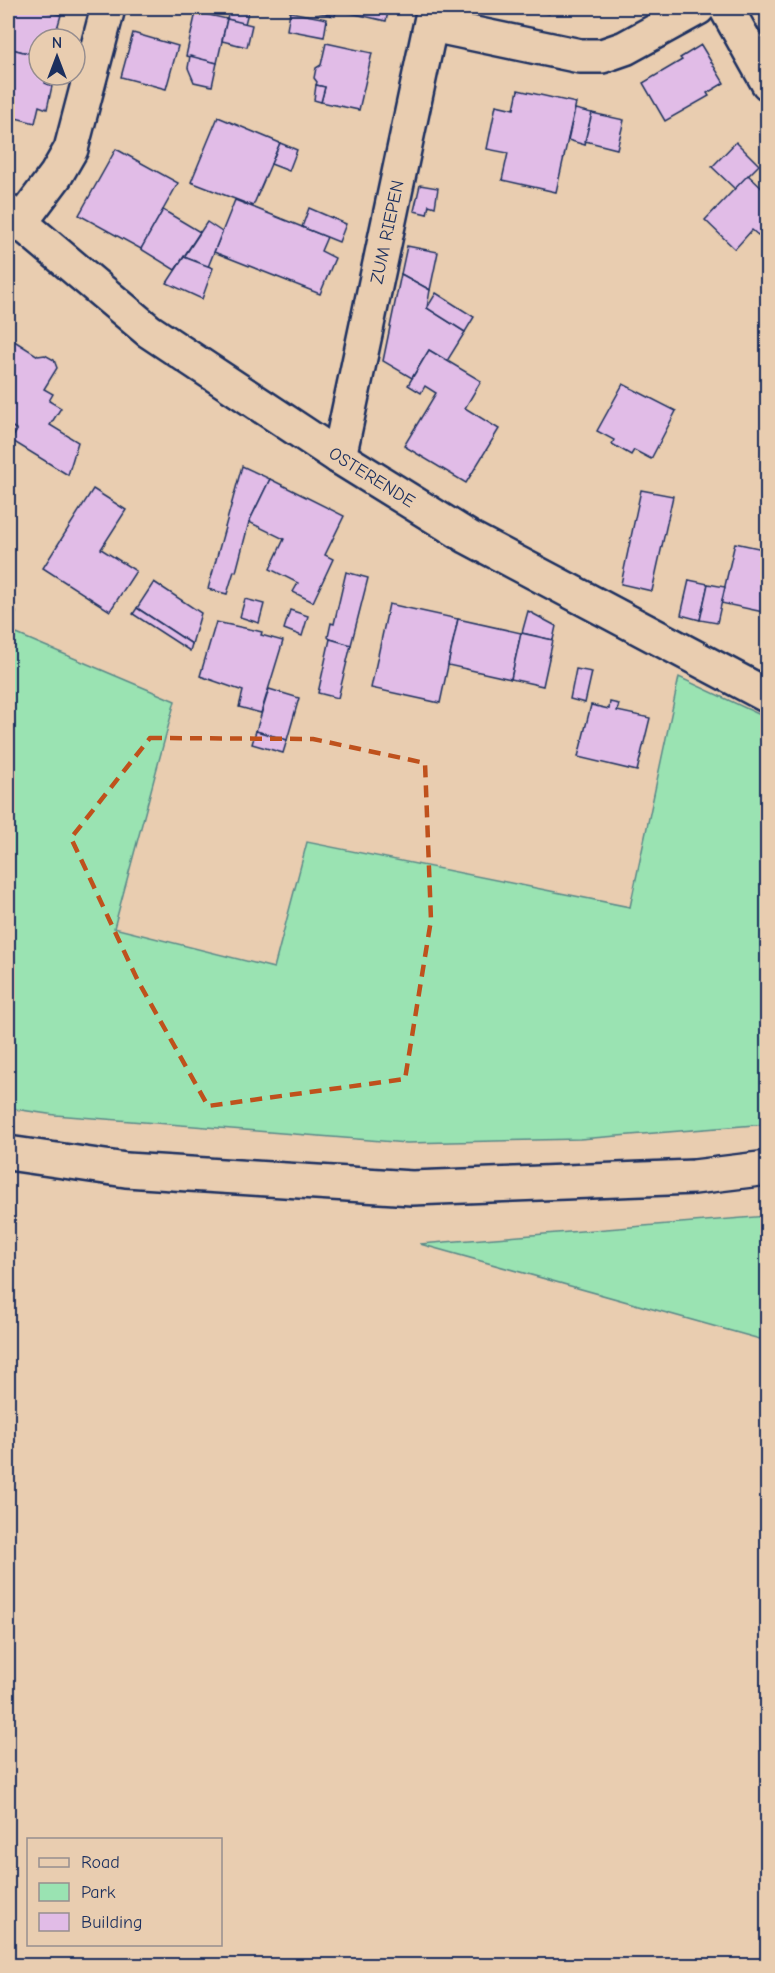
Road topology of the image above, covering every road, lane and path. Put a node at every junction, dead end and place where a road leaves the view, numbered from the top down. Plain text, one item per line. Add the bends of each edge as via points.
1 (108, 8) edge
2 (698, 8) edge
3 (726, 8) edge
4 (433, 16) edge
5 (768, 83) edge
6 (14, 218) edge
7 (339, 457) junction
8 (768, 696) edge
9 (8, 1153) edge
10 (768, 1168) edge

1 - 6 street via 71,149 56,175
2 - 4 street via 625,48 602,56 580,56
3 - 5 street
4 - 7 street, ZUM RIEPEN
6 - 7 street, OSTERENDE via 149,331
7 - 8 street, OSTERENDE via 468,537
9 - 10 street via 126,1170 412,1188 694,1177

